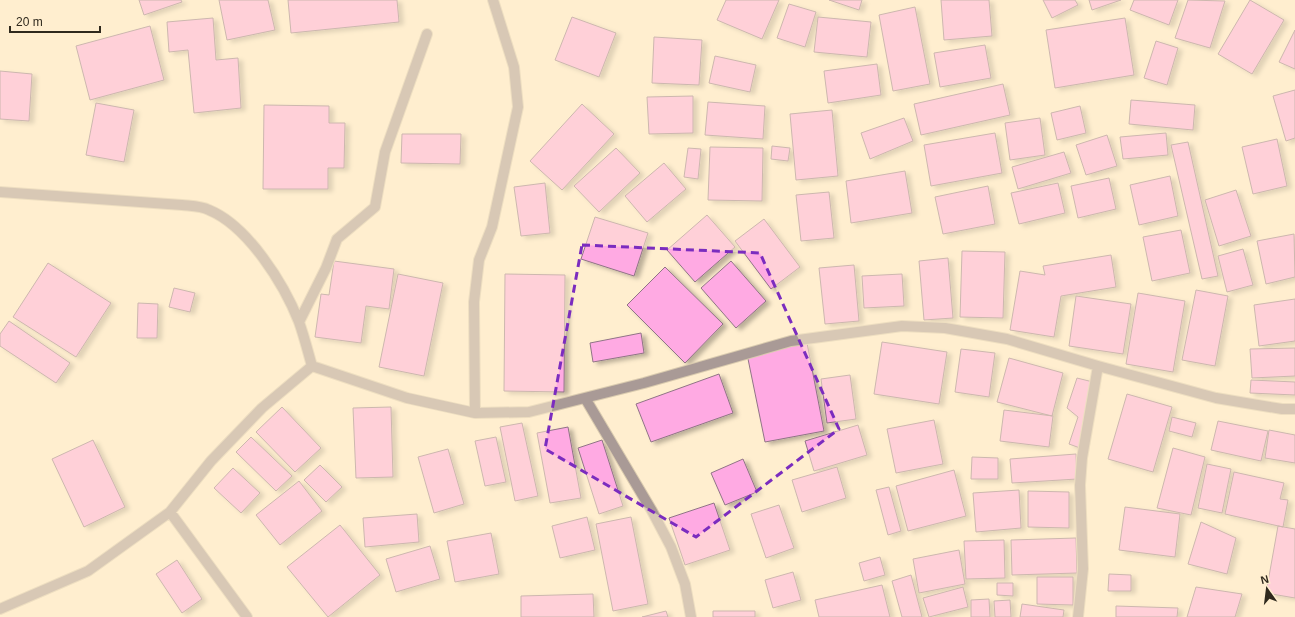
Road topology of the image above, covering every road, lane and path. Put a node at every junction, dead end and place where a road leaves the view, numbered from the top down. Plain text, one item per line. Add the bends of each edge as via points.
1 (493, 0) edge
2 (427, 34) dead end
3 (0, 192) edge
4 (299, 322) junction
5 (312, 366) junction
6 (1098, 366) junction
7 (586, 398) junction
8 (1295, 409) edge
9 (475, 413) junction
10 (170, 512) junction
11 (0, 609) edge
12 (247, 617) edge
13 (691, 617) edge
14 (1078, 617) edge

1 - 9 street via 514,67 518,107 492,227 479,260 474,302
2 - 4 street via 385,152 375,207 337,239 326,268
3 - 4 street via 208,209 230,223 252,243 282,287
4 - 5 street
5 - 9 street via 407,398
5 - 10 street via 262,408 211,461
6 - 7 street via 1007,339 945,328 902,326 791,341
6 - 8 street via 1216,398
6 - 14 street via 1082,458 1080,485 1083,569
7 - 9 street via 530,412
7 - 13 street via 671,547 685,584
10 - 11 street via 88,571
10 - 12 street

